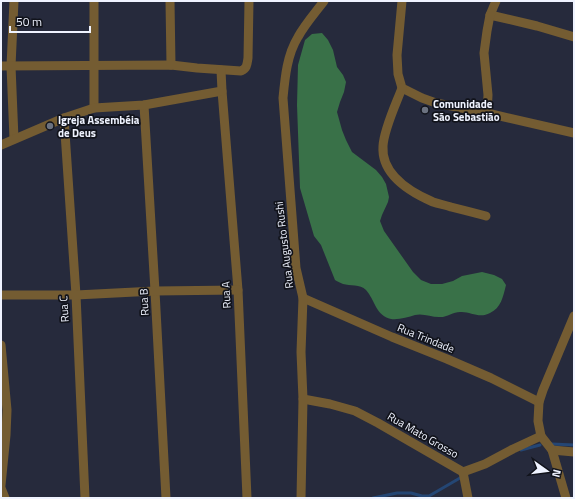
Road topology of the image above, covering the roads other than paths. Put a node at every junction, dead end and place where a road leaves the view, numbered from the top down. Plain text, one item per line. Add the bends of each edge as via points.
1 (14, 1) edge
2 (94, 1) edge
3 (170, 1) edge
4 (249, 1) edge
5 (324, 1) edge
6 (402, 1) edge
7 (496, 1) edge
8 (490, 15) junction
9 (574, 37) edge
10 (94, 65) junction
11 (172, 65) junction
12 (1, 66) edge
13 (11, 66) junction
14 (221, 70) junction
15 (402, 88) junction
16 (222, 91) junction
17 (144, 105) junction
18 (94, 108) junction
19 (487, 113) junction
20 (64, 118) junction
21 (574, 133) edge
22 (14, 139) junction
23 (1, 145) edge
24 (486, 216) dead end
25 (238, 290) junction
26 (155, 291) junction
27 (1, 295) edge
28 (76, 295) junction
29 (302, 298) junction
30 (574, 316) edge
31 (1, 345) edge
32 (303, 399) junction
33 (539, 402) junction
34 (541, 436) junction
35 (552, 450) junction
36 (574, 452) edge
37 (463, 472) junction
38 (1, 485) edge
39 (1, 488) edge
40 (5, 498) edge
41 (85, 498) edge
42 (166, 498) edge
43 (247, 498) edge
44 (302, 498) edge
45 (468, 498) edge
46 (566, 498) edge

1 - 13 street
2 - 10 street
3 - 11 street
4 - 14 street via 248,58 245,69
5 - 29 street, Rua Augusto Rushi via 297,38 289,58 283,98 296,268
6 - 15 street via 397,56
7 - 8 street
8 - 9 street
8 - 19 street via 484,53
10 - 11 street
10 - 13 street
10 - 18 street
11 - 14 street
12 - 13 street
13 - 22 street
14 - 16 street, Rua A
15 - 19 street via 436,103
15 - 24 street via 390,118 383,146 388,169 407,188 429,200
16 - 17 street
16 - 25 street, Rua A
17 - 18 street
17 - 26 street, Rua B
18 - 20 street
19 - 21 street
20 - 22 street
20 - 28 street, Rua C
22 - 23 street
25 - 26 street
25 - 43 street, Rua A
26 - 28 street
26 - 42 street, Rua B
27 - 28 street
28 - 41 street, Rua C
29 - 32 street, Rua Augusto Rushi
29 - 33 street, Rua Trindade via 491,378
30 - 33 street
31 - 38 street via 7,410
32 - 37 street, Rua Mato Grosso via 354,411
32 - 44 street, Rua Augusto Rushi
33 - 34 street via 538,421
34 - 35 street
34 - 37 street, Rua Mato Grosso
35 - 36 street
35 - 46 street
37 - 45 street
39 - 40 street

